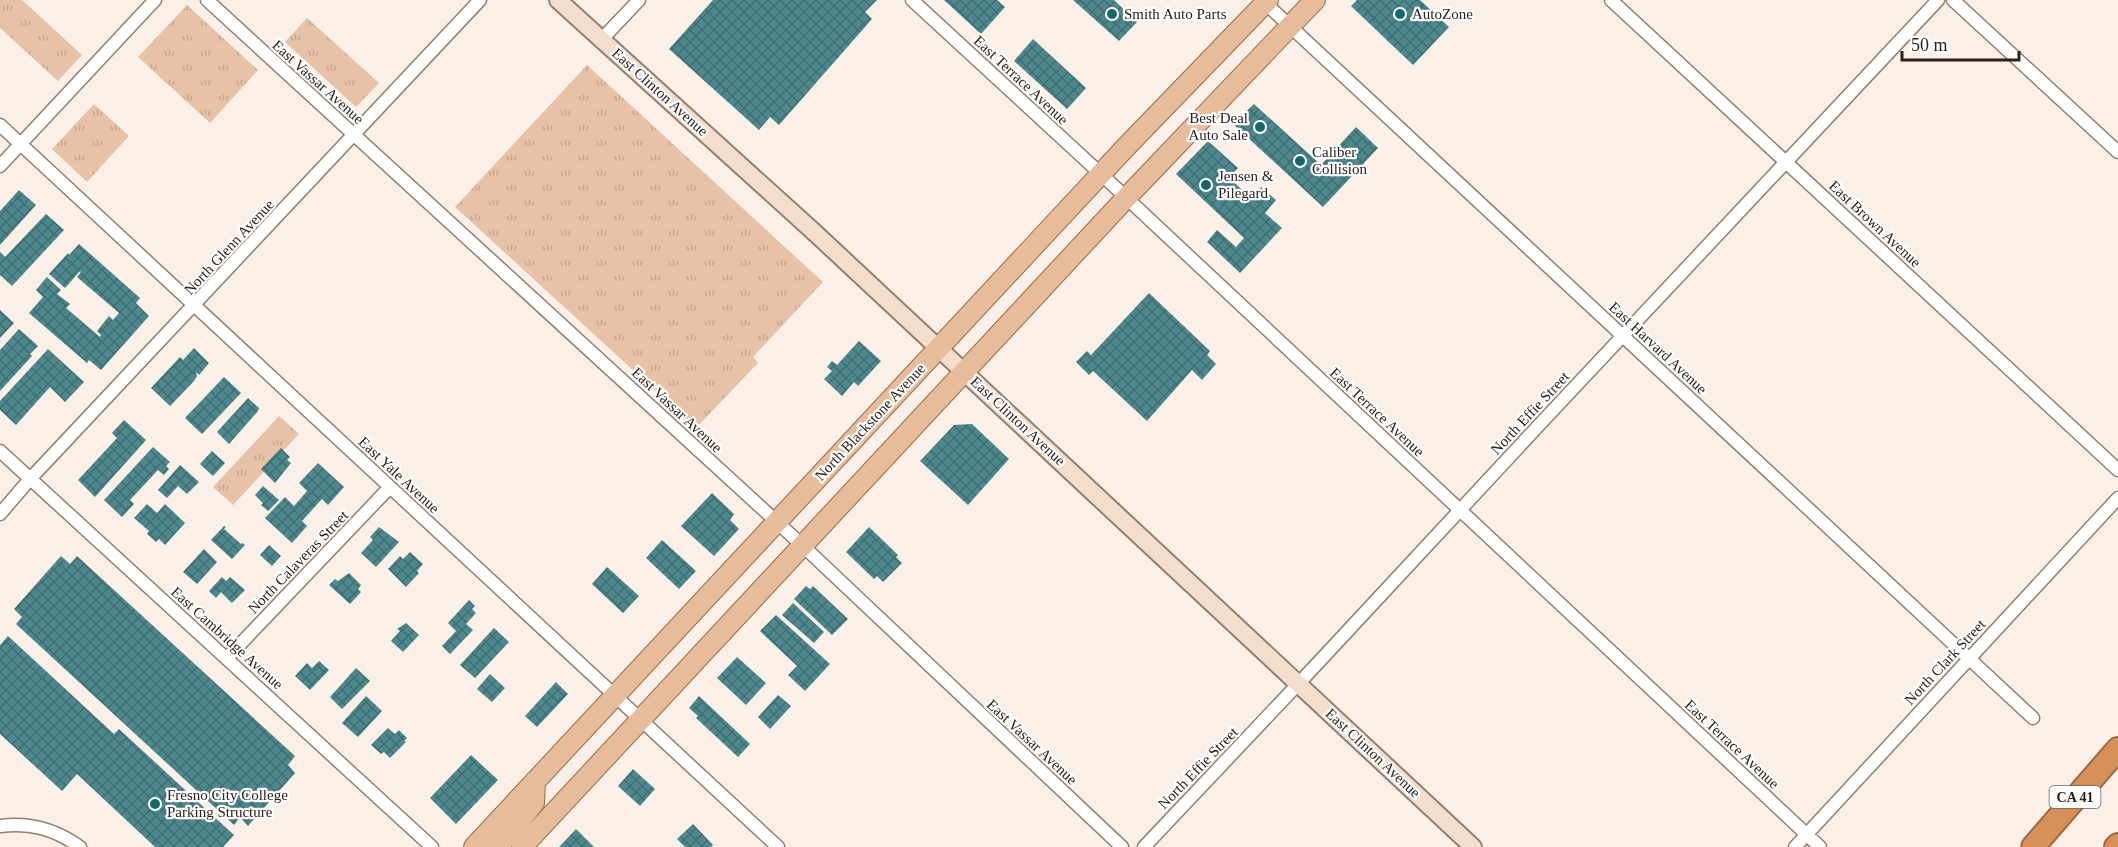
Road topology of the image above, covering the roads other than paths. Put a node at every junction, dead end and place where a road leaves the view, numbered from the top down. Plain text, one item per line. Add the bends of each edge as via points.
1 (155, 0) edge
2 (207, 0) edge
3 (480, 0) edge
4 (558, 0) edge
5 (639, 0) edge
6 (912, 0) edge
7 (1314, 0) edge
8 (1611, 0) edge
9 (1938, 0) edge
10 (1953, 0) edge
11 (1265, 1) edge
12 (1290, 26) junction
13 (602, 39) junction
14 (0, 125) edge
15 (354, 135) junction
16 (20, 144) junction
17 (2118, 152) edge
18 (1785, 161) junction
19 (0, 166) edge
20 (1101, 174) junction
21 (1127, 197) junction
22 (194, 306) junction
23 (1623, 336) junction
24 (939, 348) junction
25 (964, 372) junction
26 (0, 451) edge
27 (2118, 470) edge
28 (30, 479) junction
29 (390, 487) junction
30 (2118, 498) edge
31 (1461, 510) junction
32 (0, 514) edge
33 (776, 522) junction
34 (802, 545) junction
35 (227, 658) junction
36 (1969, 658) junction
37 (1299, 684) junction
38 (615, 696) junction
39 (2033, 718) dead end
40 (640, 719) junction
41 (2118, 749) edge
42 (535, 781) junction
43 (0, 826) edge
44 (1807, 834) junction
45 (80, 847) edge
46 (432, 847) edge
47 (474, 847) edge
48 (498, 847) edge
49 (522, 847) edge
50 (778, 847) edge
51 (1122, 847) edge
52 (1144, 847) edge
53 (1473, 847) edge
54 (1794, 847) edge
55 (1820, 847) edge
56 (2034, 847) edge

1 - 16 street
2 - 15 street, East Vassar Avenue
3 - 15 street, North Glenn Avenue
4 - 13 main road, East Clinton Avenue
5 - 13 street
6 - 20 street, East Terrace Avenue
7 - 12 main road
8 - 18 street, East Brown Avenue
9 - 18 street, North Effie Street
10 - 17 street
11 - 12 street, East Harvard Avenue
11 - 20 main road, North Blackstone Avenue
12 - 21 main road
12 - 23 street, East Harvard Avenue
13 - 24 main road, East Clinton Avenue
14 - 16 street, East Yale Avenue
15 - 22 street, North Glenn Avenue
15 - 33 street, East Vassar Avenue
16 - 19 street
16 - 22 street, East Yale Avenue
18 - 23 street, North Effie Street
18 - 27 street, East Brown Avenue
20 - 21 street, East Terrace Avenue
20 - 24 main road, North Blackstone Avenue
21 - 25 main road
21 - 31 street, East Terrace Avenue
22 - 28 street, North Glenn Avenue
22 - 29 street, East Yale Avenue
23 - 31 street, North Effie Street
23 - 36 street, East Harvard Avenue
24 - 25 main road, East Clinton Avenue
24 - 33 main road, North Blackstone Avenue
25 - 34 main road
25 - 37 main road, East Clinton Avenue
26 - 28 street, East Cambridge Avenue
28 - 32 street, North Glenn Avenue
28 - 35 street, East Cambridge Avenue
29 - 35 street, North Calaveras Street
29 - 38 street, East Yale Avenue
30 - 36 street, North Clark Street
31 - 37 street, North Effie Street
31 - 44 street, East Terrace Avenue
33 - 34 street, East Vassar Avenue
33 - 38 main road, North Blackstone Avenue
34 - 40 main road
34 - 51 street, East Vassar Avenue
35 - 46 street, East Cambridge Avenue
36 - 39 street, East Harvard Avenue
36 - 44 street, North Clark Street
37 - 52 street, North Effie Street
37 - 53 main road, East Clinton Avenue
38 - 40 street, East Yale Avenue
38 - 42 main road, North Blackstone Avenue
40 - 49 main road
40 - 50 street, East Yale Avenue
41 - 56 highway, CA 41
42 - 47 main road, North Blackstone Avenue
42 - 48 main road via 534,803
43 - 45 street via 32,825
44 - 54 street, North Clark Street
44 - 55 street, East Terrace Avenue

